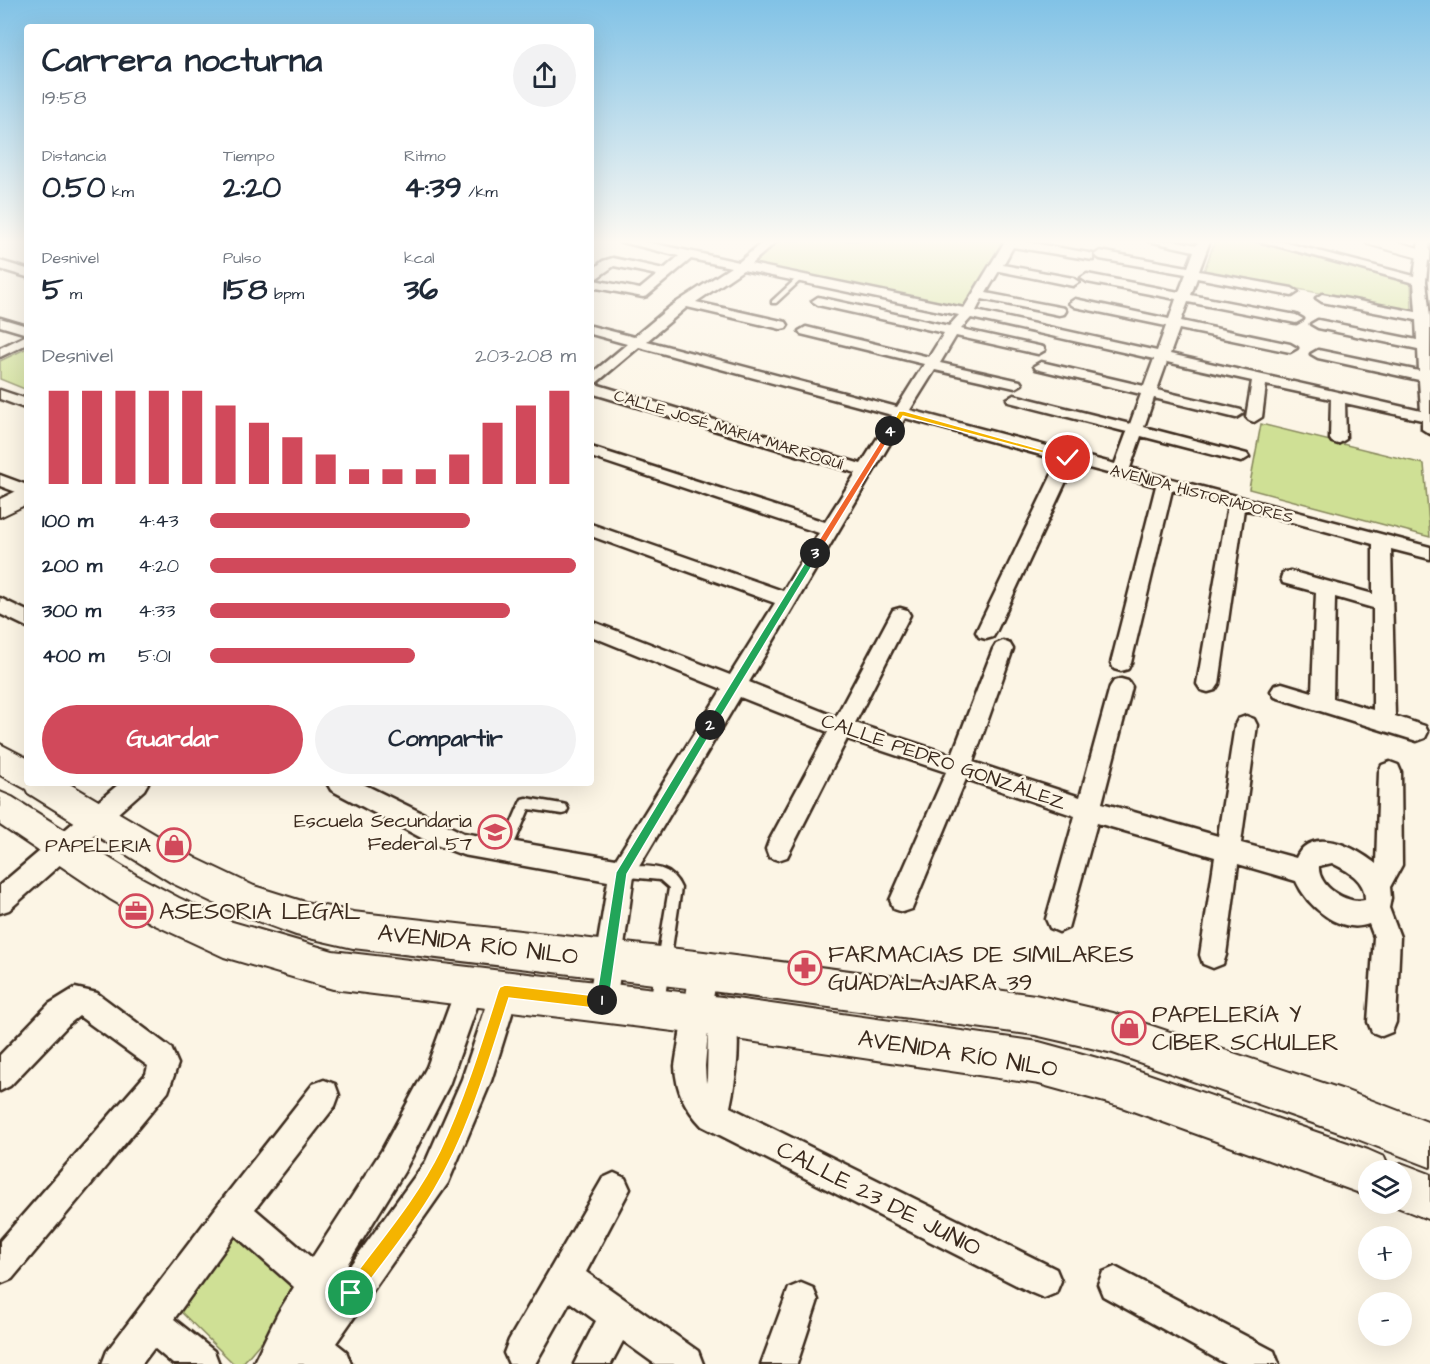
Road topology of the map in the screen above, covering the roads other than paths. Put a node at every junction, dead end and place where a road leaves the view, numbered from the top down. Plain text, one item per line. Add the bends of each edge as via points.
1 (683, 305) edge
2 (692, 305) edge
3 (834, 305) edge
4 (928, 305) edge
5 (973, 305) edge
6 (1027, 305) edge
7 (1083, 305) edge
8 (1181, 305) edge
9 (1221, 305) edge
10 (1356, 305) edge
11 (1423, 305) edge
12 (1059, 311) dead end
13 (968, 313) junction
14 (1424, 318) junction
15 (594, 320) edge
16 (1296, 320) dead end
17 (0, 322) edge
18 (1174, 323) junction
19 (1318, 324) dead end
20 (781, 325) dead end
21 (24, 329) edge
22 (594, 330) edge
23 (806, 331) dead end
24 (952, 331) junction
25 (642, 338) junction
26 (24, 341) edge
27 (1290, 348) dead end
28 (1038, 350) dead end
29 (0, 353) edge
30 (1427, 353) edge
31 (1318, 354) dead end
32 (1162, 356) junction
33 (932, 363) junction
34 (1041, 366) dead end
35 (1425, 377) junction
36 (594, 378) edge
37 (1260, 378) junction
38 (594, 389) edge
39 (1149, 392) junction
40 (0, 394) edge
41 (1338, 396) junction
42 (24, 403) edge
43 (904, 408) junction
44 (1236, 413) dead end
45 (1254, 417) dead end
46 (1429, 424) edge
47 (1136, 430) junction
48 (1338, 439) dead end
49 (594, 453) edge
50 (1241, 457) dead end
51 (1068, 458) junction
52 (1122, 466) junction
53 (866, 471) junction
54 (0, 480) edge
55 (1165, 483) junction
56 (24, 491) edge
57 (24, 494) edge
58 (1237, 501) junction
59 (0, 509) edge
60 (830, 530) junction
61 (594, 531) edge
62 (1382, 540) junction
63 (1430, 542) edge
64 (1430, 553) edge
65 (1290, 578) dead end
66 (1326, 588) junction
67 (787, 600) junction
68 (1383, 604) junction
69 (0, 605) edge
70 (900, 615) dead end
71 (24, 618) edge
72 (594, 629) edge
73 (986, 632) dead end
74 (1004, 648) dead end
75 (1121, 663) dead end
76 (735, 684) junction
77 (1208, 684) dead end
78 (1120, 687) dead end
79 (1282, 691) dead end
80 (1322, 703) junction
81 (1384, 722) junction
82 (1246, 725) dead end
83 (841, 728) junction
84 (1417, 732) dead end
85 (0, 758) edge
86 (959, 768) junction
87 (1390, 772) dead end
88 (24, 773) edge
89 (45, 786) edge
90 (133, 786) edge
91 (345, 786) edge
92 (0, 807) edge
93 (562, 809) dead end
94 (1088, 810) junction
95 (96, 818) junction
96 (62, 847) junction
97 (778, 849) dead end
98 (1228, 850) junction
99 (505, 853) junction
100 (622, 872) junction
101 (1305, 872) junction
102 (1376, 896) junction
103 (903, 900) dead end
104 (0, 901) edge
105 (1059, 919) dead end
106 (1213, 955) dead end
107 (608, 960) junction
108 (663, 966) junction
109 (704, 971) junction
110 (487, 989) junction
111 (602, 1003) junction
112 (656, 1009) junction
113 (710, 1016) junction
114 (1382, 1022) dead end
115 (4, 1064) edge
116 (324, 1095) dead end
117 (1430, 1145) edge
118 (1358, 1169) edge
119 (614, 1190) dead end
120 (1412, 1190) edge
121 (1430, 1197) edge
122 (233, 1211) junction
123 (0, 1267) edge
124 (564, 1277) junction
125 (1044, 1281) dead end
126 (314, 1282) junction
127 (1115, 1284) dead end
128 (801, 1300) dead end
129 (618, 1315) junction
130 (151, 1323) junction
131 (305, 1350) edge
132 (522, 1353) dead end
133 (1226, 1355) edge
134 (120, 1364) edge
135 (201, 1364) edge
136 (271, 1364) edge
137 (592, 1364) edge
138 (685, 1364) edge
139 (779, 1364) edge
140 (1261, 1364) edge

1 - 25 street
2 - 20 street
3 - 24 street
4 - 13 street
5 - 13 street
6 - 12 street
7 - 18 street
8 - 18 street
9 - 16 street
10 - 14 street
11 - 14 street
13 - 24 street
13 - 32 street
14 - 30 street
15 - 25 street, AVENIDA HISTORIADORES
17 - 21 street
18 - 27 street
18 - 32 street
19 - 30 street
22 - 25 street, AVENIDA HISTORIADORES
23 - 33 street
24 - 28 street
24 - 33 street
25 - 36 street
25 - 43 street, AVENIDA HISTORIADORES
26 - 29 street
30 - 35 street
31 - 35 street
32 - 37 street
32 - 39 street
33 - 43 street
33 - 47 street
34 - 39 street
35 - 46 street
37 - 41 street
37 - 45 street
38 - 53 street, CALLE JOSÉ MARÍA MARROQUÍ
39 - 44 street
39 - 47 street
40 - 42 street
41 - 46 street
41 - 48 street
43 - 51 street, AVENIDA HISTORIADORES
43 - 52 street, AVENIDA HISTORIADORES
43 - 53 street
47 - 50 street
47 - 52 street
49 - 60 street
51 - 52 street, AVENIDA HISTORIADORES
51 - 73 street
52 - 55 street, AVENIDA HISTORIADORES
52 - 63 street, AVENIDA HISTORIADORES
53 - 60 street
54 - 56 street
55 - 58 street, AVENIDA HISTORIADORES
55 - 75 street
57 - 59 main road
58 - 62 street, AVENIDA HISTORIADORES
58 - 77 street
60 - 67 street
61 - 67 street
62 - 64 street, AVENIDA HISTORIADORES
62 - 68 street
65 - 66 street
66 - 68 street
66 - 80 street
67 - 76 street
68 - 81 street
69 - 71 street
70 - 83 street
72 - 76 street, CALLE PEDRO GONZÁLEZ
74 - 86 street
76 - 83 street, CALLE PEDRO GONZÁLEZ
76 - 100 street
78 - 94 street
79 - 80 street
80 - 81 street
81 - 84 street
82 - 98 street
83 - 86 street, CALLE PEDRO GONZÁLEZ
83 - 97 street
85 - 88 main road
86 - 94 street, CALLE PEDRO GONZÁLEZ
86 - 103 street
87 - 102 street via 1390,865
89 - 95 main road, AVENIDA RÍO NILO
90 - 95 street
91 - 99 street via 440,835
92 - 96 main road, AVENIDA RÍO NILO
93 - 99 lane via 526,803
94 - 98 street, CALLE PEDRO GONZÁLEZ
94 - 105 street
95 - 96 street
95 - 107 main road, AVENIDA RÍO NILO via 190,873 288,915 353,930
96 - 104 street
96 - 110 main road, AVENIDA RÍO NILO via 166,911 224,938 333,970
98 - 101 street, CALLE PEDRO GONZÁLEZ
98 - 106 street
99 - 100 street
100 - 107 street
100 - 108 lane via 661,874 674,883
101 - 102 street via 1312,888 1326,902 1345,911 1363,914
101 - 102 street via 1307,860 1317,853 1333,852 1366,870
102 - 114 street via 1387,937
107 - 108 main road, AVENIDA RÍO NILO
107 - 111 street
108 - 109 main road, AVENIDA RÍO NILO
108 - 112 lane
109 - 113 street, CALLE 23 DE JUNIO
109 - 117 main road, AVENIDA RÍO NILO via 1035,1015 1102,1030
110 - 111 main road, AVENIDA RÍO NILO
110 - 126 street via 393,1161
110 - 131 street via 476,1081 437,1172
111 - 112 main road, AVENIDA RÍO NILO
112 - 113 main road, AVENIDA RÍO NILO
113 - 118 main road, AVENIDA RÍO NILO via 1039,1063 1119,1084
113 - 125 street, CALLE 23 DE JUNIO via 722,1078 713,1114
115 - 123 street via 75,1002 87,1003 164,1064 158,1082
116 - 122 street
119 - 124 street
120 - 121 main road
122 - 126 street
122 - 130 street
124 - 129 street
124 - 132 street
126 - 131 street
127 - 133 street
128 - 139 street
129 - 137 street
129 - 138 street
130 - 134 street
130 - 135 street
131 - 136 street
133 - 140 street

